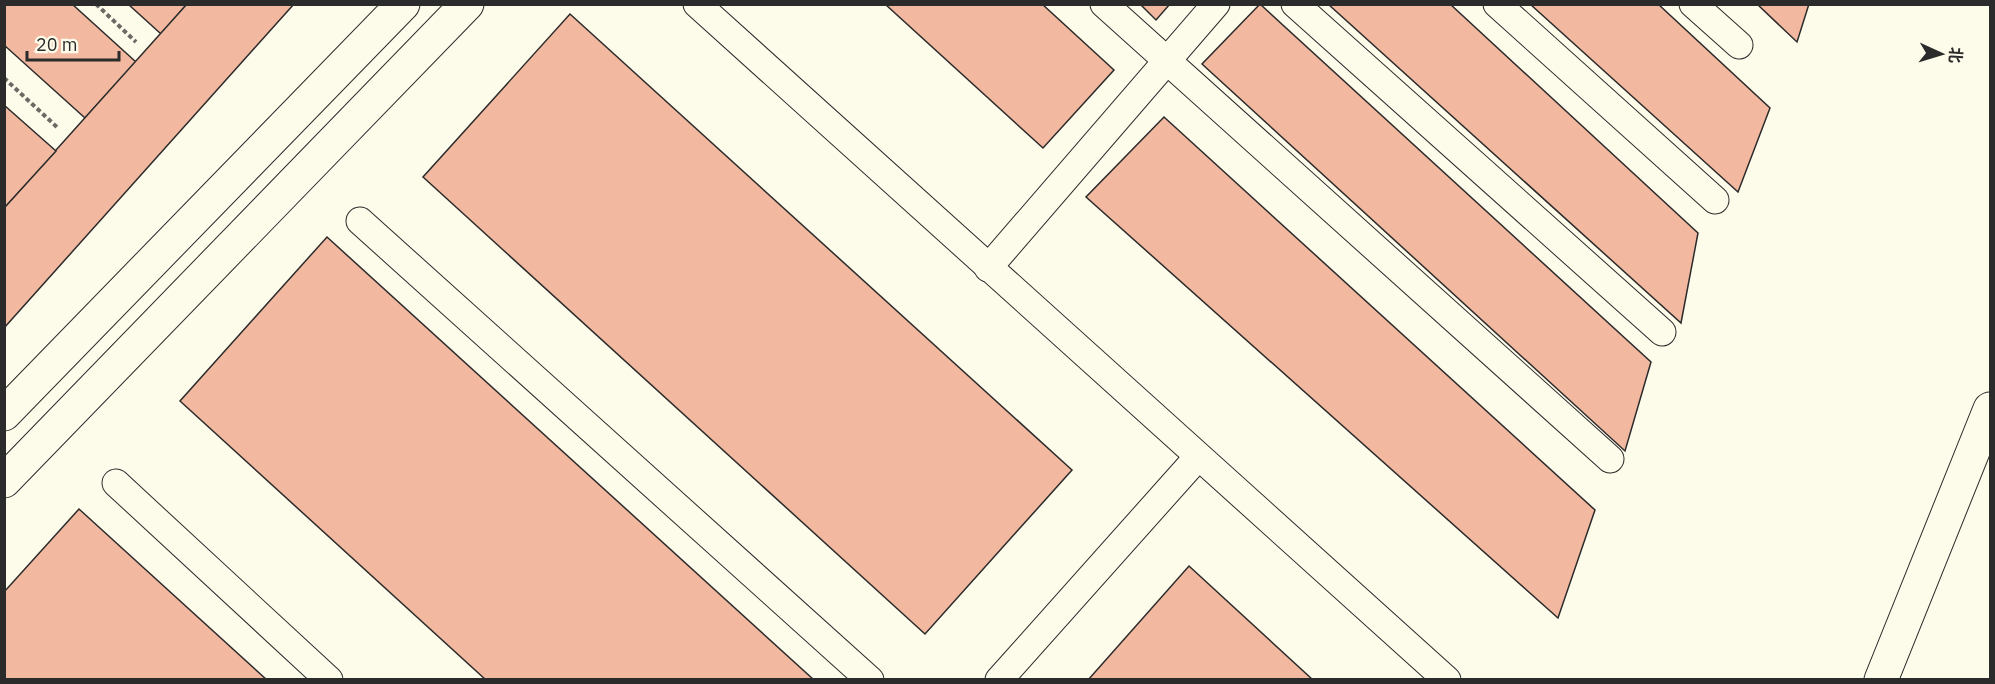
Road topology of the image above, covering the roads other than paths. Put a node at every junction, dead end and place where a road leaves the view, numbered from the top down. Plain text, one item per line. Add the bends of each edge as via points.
1 (403, 4) edge
2 (467, 4) edge
3 (697, 4) edge
4 (1104, 4) edge
5 (1216, 4) edge
6 (1295, 4) edge
7 (1497, 4) edge
8 (1693, 4) edge
9 (1739, 45) dead end
10 (1167, 61) junction
11 (1715, 200) dead end
12 (360, 221) dead end
13 (988, 268) junction
14 (1662, 332) dead end
15 (1990, 409) edge
16 (4, 414) edge
17 (1198, 457) junction
18 (1610, 459) dead end
19 (4, 481) edge
20 (116, 483) dead end
21 (329, 680) edge
22 (870, 680) edge
23 (999, 680) edge
24 (1447, 680) edge
25 (1881, 680) edge

1 - 16 main road
2 - 19 main road
3 - 13 street
4 - 10 street
5 - 10 street
6 - 14 street
7 - 11 street
8 - 9 street
10 - 13 street
10 - 18 street
12 - 22 street
13 - 17 street
15 - 25 main road
17 - 23 street
17 - 24 street
20 - 21 street

